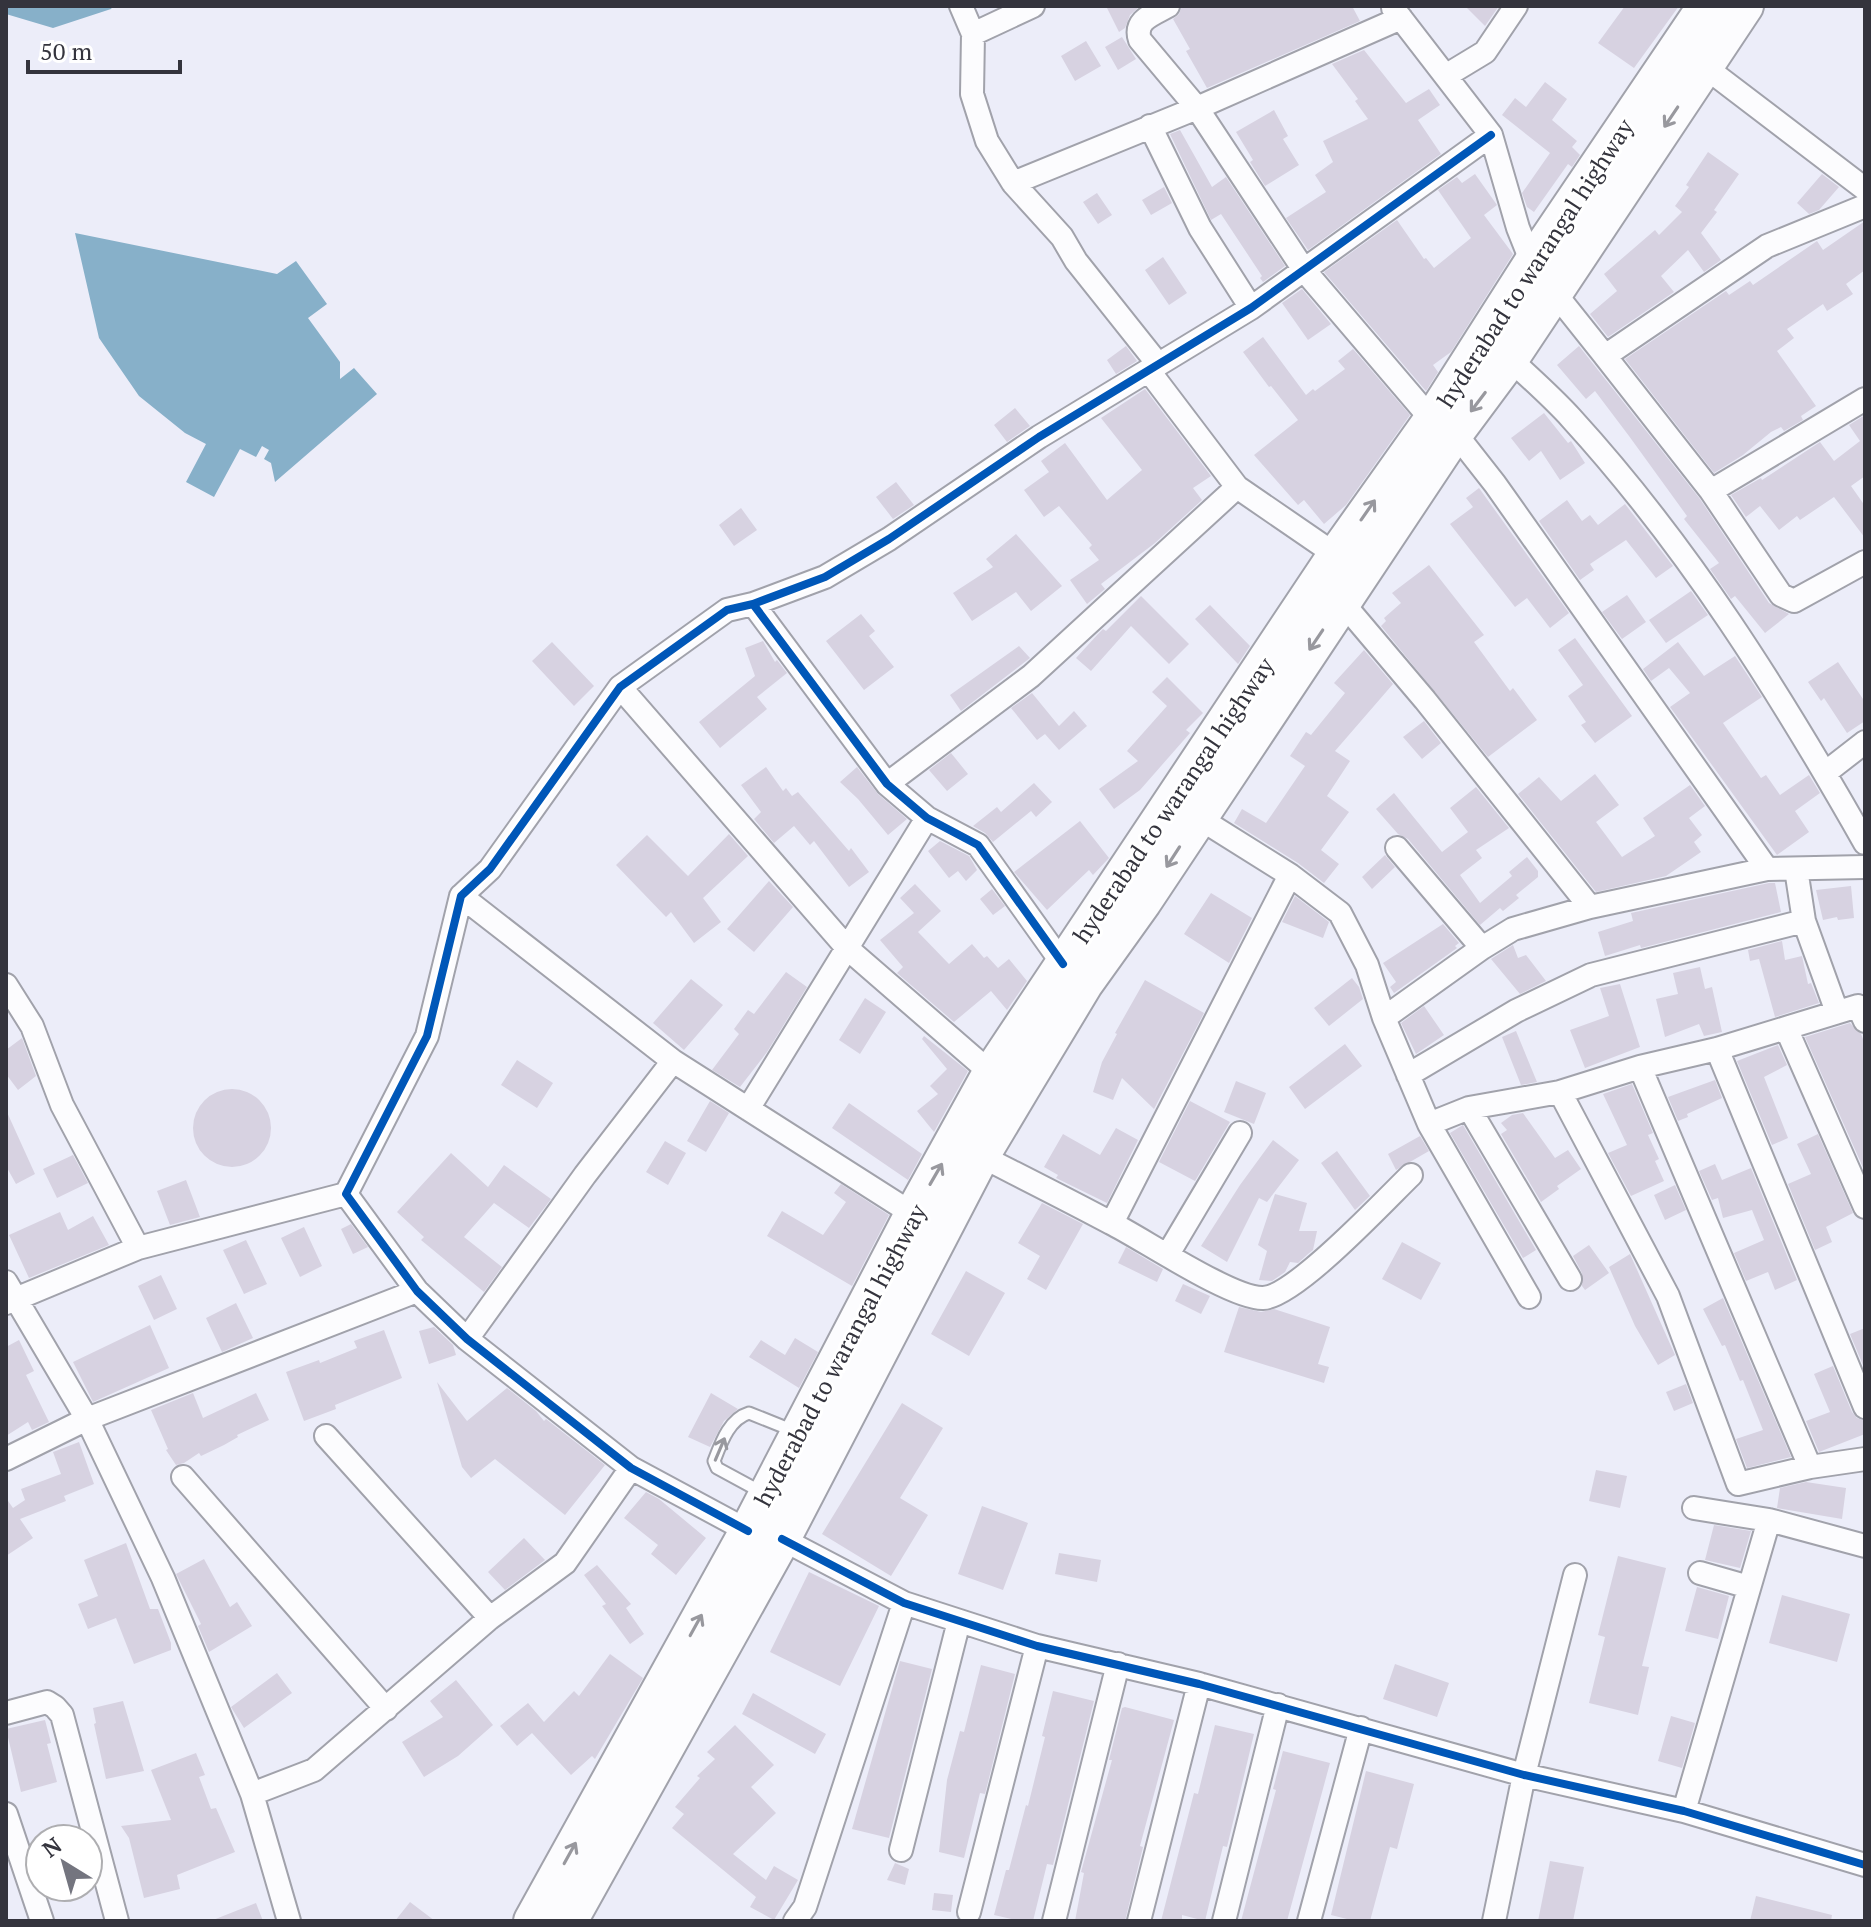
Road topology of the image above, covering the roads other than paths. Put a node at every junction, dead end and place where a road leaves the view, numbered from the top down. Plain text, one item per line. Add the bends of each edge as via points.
1 (961, 6) edge
2 (1033, 6) edge
3 (1168, 6) edge
4 (1516, 6) edge
5 (1706, 6) edge
6 (1745, 6) edge
7 (1396, 12) edge
8 (973, 34) junction
9 (1705, 67) junction
10 (1447, 75) junction
11 (1197, 108) junction
12 (1150, 126) junction
13 (1491, 135) junction
14 (1013, 183) junction
15 (1865, 189) edge
16 (1865, 206) edge
17 (1532, 263) junction
18 (1304, 270) junction
19 (1554, 292) junction
20 (1251, 308) junction
21 (1605, 356) junction
22 (1510, 359) junction
23 (1153, 368) junction
24 (1865, 399) edge
25 (1443, 426) junction
26 (1237, 487) junction
27 (1711, 491) junction
28 (1336, 555) junction
29 (1865, 562) edge
30 (1342, 602) junction
31 (753, 604) junction
32 (620, 687) junction
33 (1865, 742) edge
34 (1825, 773) junction
35 (887, 784) junction
36 (927, 818) junction
37 (1199, 818) junction
38 (1865, 843) edge
39 (1397, 848) dead end
40 (1865, 867) edge
41 (1767, 869) junction
42 (1796, 869) junction
43 (1290, 875) junction
44 (461, 896) junction
45 (1590, 907) junction
46 (1804, 921) junction
47 (1482, 948) junction
48 (848, 949) junction
49 (1063, 964) junction
50 (6, 985) edge
51 (1856, 1011) edge
52 (1384, 1018) junction
53 (1786, 1028) junction
54 (1717, 1049) junction
55 (673, 1061) junction
56 (1640, 1067) junction
57 (991, 1073) junction
58 (1408, 1075) junction
59 (1560, 1092) junction
60 (1469, 1108) junction
61 (748, 1109) junction
62 (1429, 1124) junction
63 (1240, 1133) dead end
64 (981, 1156) junction
65 (1411, 1175) dead end
66 (346, 1194) junction
67 (1865, 1207) edge
68 (913, 1214) junction
69 (1112, 1223) junction
70 (138, 1248) junction
71 (1168, 1254) junction
72 (1570, 1279) dead end
73 (417, 1291) junction
74 (9, 1294) edge
75 (1529, 1297) dead end
76 (467, 1339) junction
77 (1865, 1407) edge
78 (87, 1419) junction
79 (800, 1433) junction
80 (326, 1436) dead end
81 (6, 1459) edge
82 (1865, 1459) edge
83 (1810, 1467) junction
84 (631, 1468) junction
85 (183, 1477) dead end
86 (767, 1495) junction
87 (1694, 1508) dead end
88 (1769, 1520) junction
89 (765, 1535) junction
90 (1865, 1546) edge
91 (1700, 1573) dead end
92 (1575, 1575) dead end
93 (1749, 1587) junction
94 (904, 1603) junction
95 (490, 1618) junction
96 (959, 1621) junction
97 (1037, 1646) junction
98 (1118, 1664) junction
99 (1199, 1684) junction
100 (1278, 1705) junction
101 (386, 1709) junction
102 (6, 1713) edge
103 (1361, 1728) junction
104 (1524, 1775) junction
105 (252, 1794) junction
106 (1684, 1811) junction
107 (6, 1814) edge
108 (901, 1850) dead end
109 (1865, 1865) edge
110 (969, 1912) dead end
111 (42, 1921) edge
112 (117, 1921) edge
113 (289, 1921) edge
114 (532, 1921) edge
115 (569, 1921) edge
116 (795, 1921) edge
117 (1054, 1921) edge
118 (1139, 1921) edge
119 (1224, 1921) edge
120 (1309, 1921) edge
121 (1494, 1921) edge

1 - 8 street
2 - 8 street
3 - 11 street via 1142,21 1138,33
4 - 10 street via 1485,52
5 - 17 main road, hyderabad to warangal highway
6 - 9 main road
7 - 10 street
7 - 11 street
8 - 14 street via 972,94 987,141
9 - 15 street
9 -> 19 main road
10 - 13 street
11 - 12 street
11 - 18 street
12 - 14 street
12 - 20 street via 1200,228
13 - 17 street
13 - 18 street
14 - 23 street via 1062,237
16 - 21 street via 1767,246
17 - 25 main road, hyderabad to warangal highway
18 - 20 street
18 - 25 street
19 - 21 street
19 - 22 main road
20 - 23 street
21 - 27 street
22 -> 25 main road
22 - 34 street via 1572,419 1646,508 1757,660
23 - 26 street
23 - 31 street via 825,577
24 - 27 street
28 -> 25 main road, hyderabad to warangal highway
25 - 30 main road
25 - 41 street via 1495,484
26 - 28 street
26 - 35 street via 1031,676
27 - 29 street via 1787,599 1794,601
28 - 49 main road, hyderabad to warangal highway
30 -> 37 main road
30 - 45 street
31 - 32 street via 727,610
31 - 35 street
32 - 44 street via 490,869
32 - 48 street
33 - 34 street
34 - 38 street
35 - 36 street
36 - 48 street
36 - 49 street via 978,845
37 - 43 street
37 -> 64 main road via 1085,983
39 - 47 street
40 - 42 street
41 - 42 street
41 - 45 street
42 - 46 street
43 - 52 street via 1340,913 1367,965
43 - 69 street
44 - 55 street
44 - 66 street via 427,1036
45 - 47 street via 1513,929
46 - 51 street
46 - 58 street via 1591,975 1516,1011
47 - 52 street
48 - 57 street
48 - 61 street
49 - 57 main road, hyderabad to warangal highway
50 - 70 street via 32,1026 62,1105
51 - 53 street
52 - 58 street
53 - 54 street
53 - 67 street
54 - 56 street
54 - 77 street
55 - 61 street
55 - 76 street
56 - 59 street
56 - 83 street
68 -> 57 main road, hyderabad to warangal highway
58 - 62 street
59 - 60 street
59 - 83 street via 1668,1296 1738,1484
60 - 62 street
60 - 72 street
61 - 68 street
62 - 75 street
63 - 71 street
64 - 69 street
64 - 89 main road
65 - 71 street via 1292,1285 1264,1298 1233,1292
66 - 70 street
66 - 73 street
68 - 79 main road, hyderabad to warangal highway
69 - 71 street
70 - 74 street
73 - 76 street
73 - 78 street
74 - 78 street
76 - 84 street
78 - 81 street
78 - 105 street via 163,1578
79 - 86 main road, hyderabad to warangal highway
86 -> 79 lane via 723,1474 714,1461 719,1449 737,1418 749,1413
80 - 95 street
82 - 83 street
84 - 89 street
84 - 95 street via 565,1563
85 - 101 street
86 - 89 main road, hyderabad to warangal highway
87 - 88 street
88 - 90 street
88 - 93 street
89 - 94 street
114 -> 89 main road, hyderabad to warangal highway
89 - 115 main road
91 - 93 street
92 - 104 street
93 - 106 street
94 - 96 street
94 - 116 street via 805,1907
95 - 101 street
96 - 97 street
96 - 108 street
97 - 98 street
97 - 110 street
98 - 99 street
98 - 117 street
99 - 100 street
99 - 118 street
100 - 103 street
100 - 119 street
101 - 105 street via 314,1770
102 - 112 street via 47,1702 62,1715
103 - 104 street
103 - 120 street
104 - 106 street
104 - 121 street
105 - 113 street
106 - 109 street
107 - 111 street

